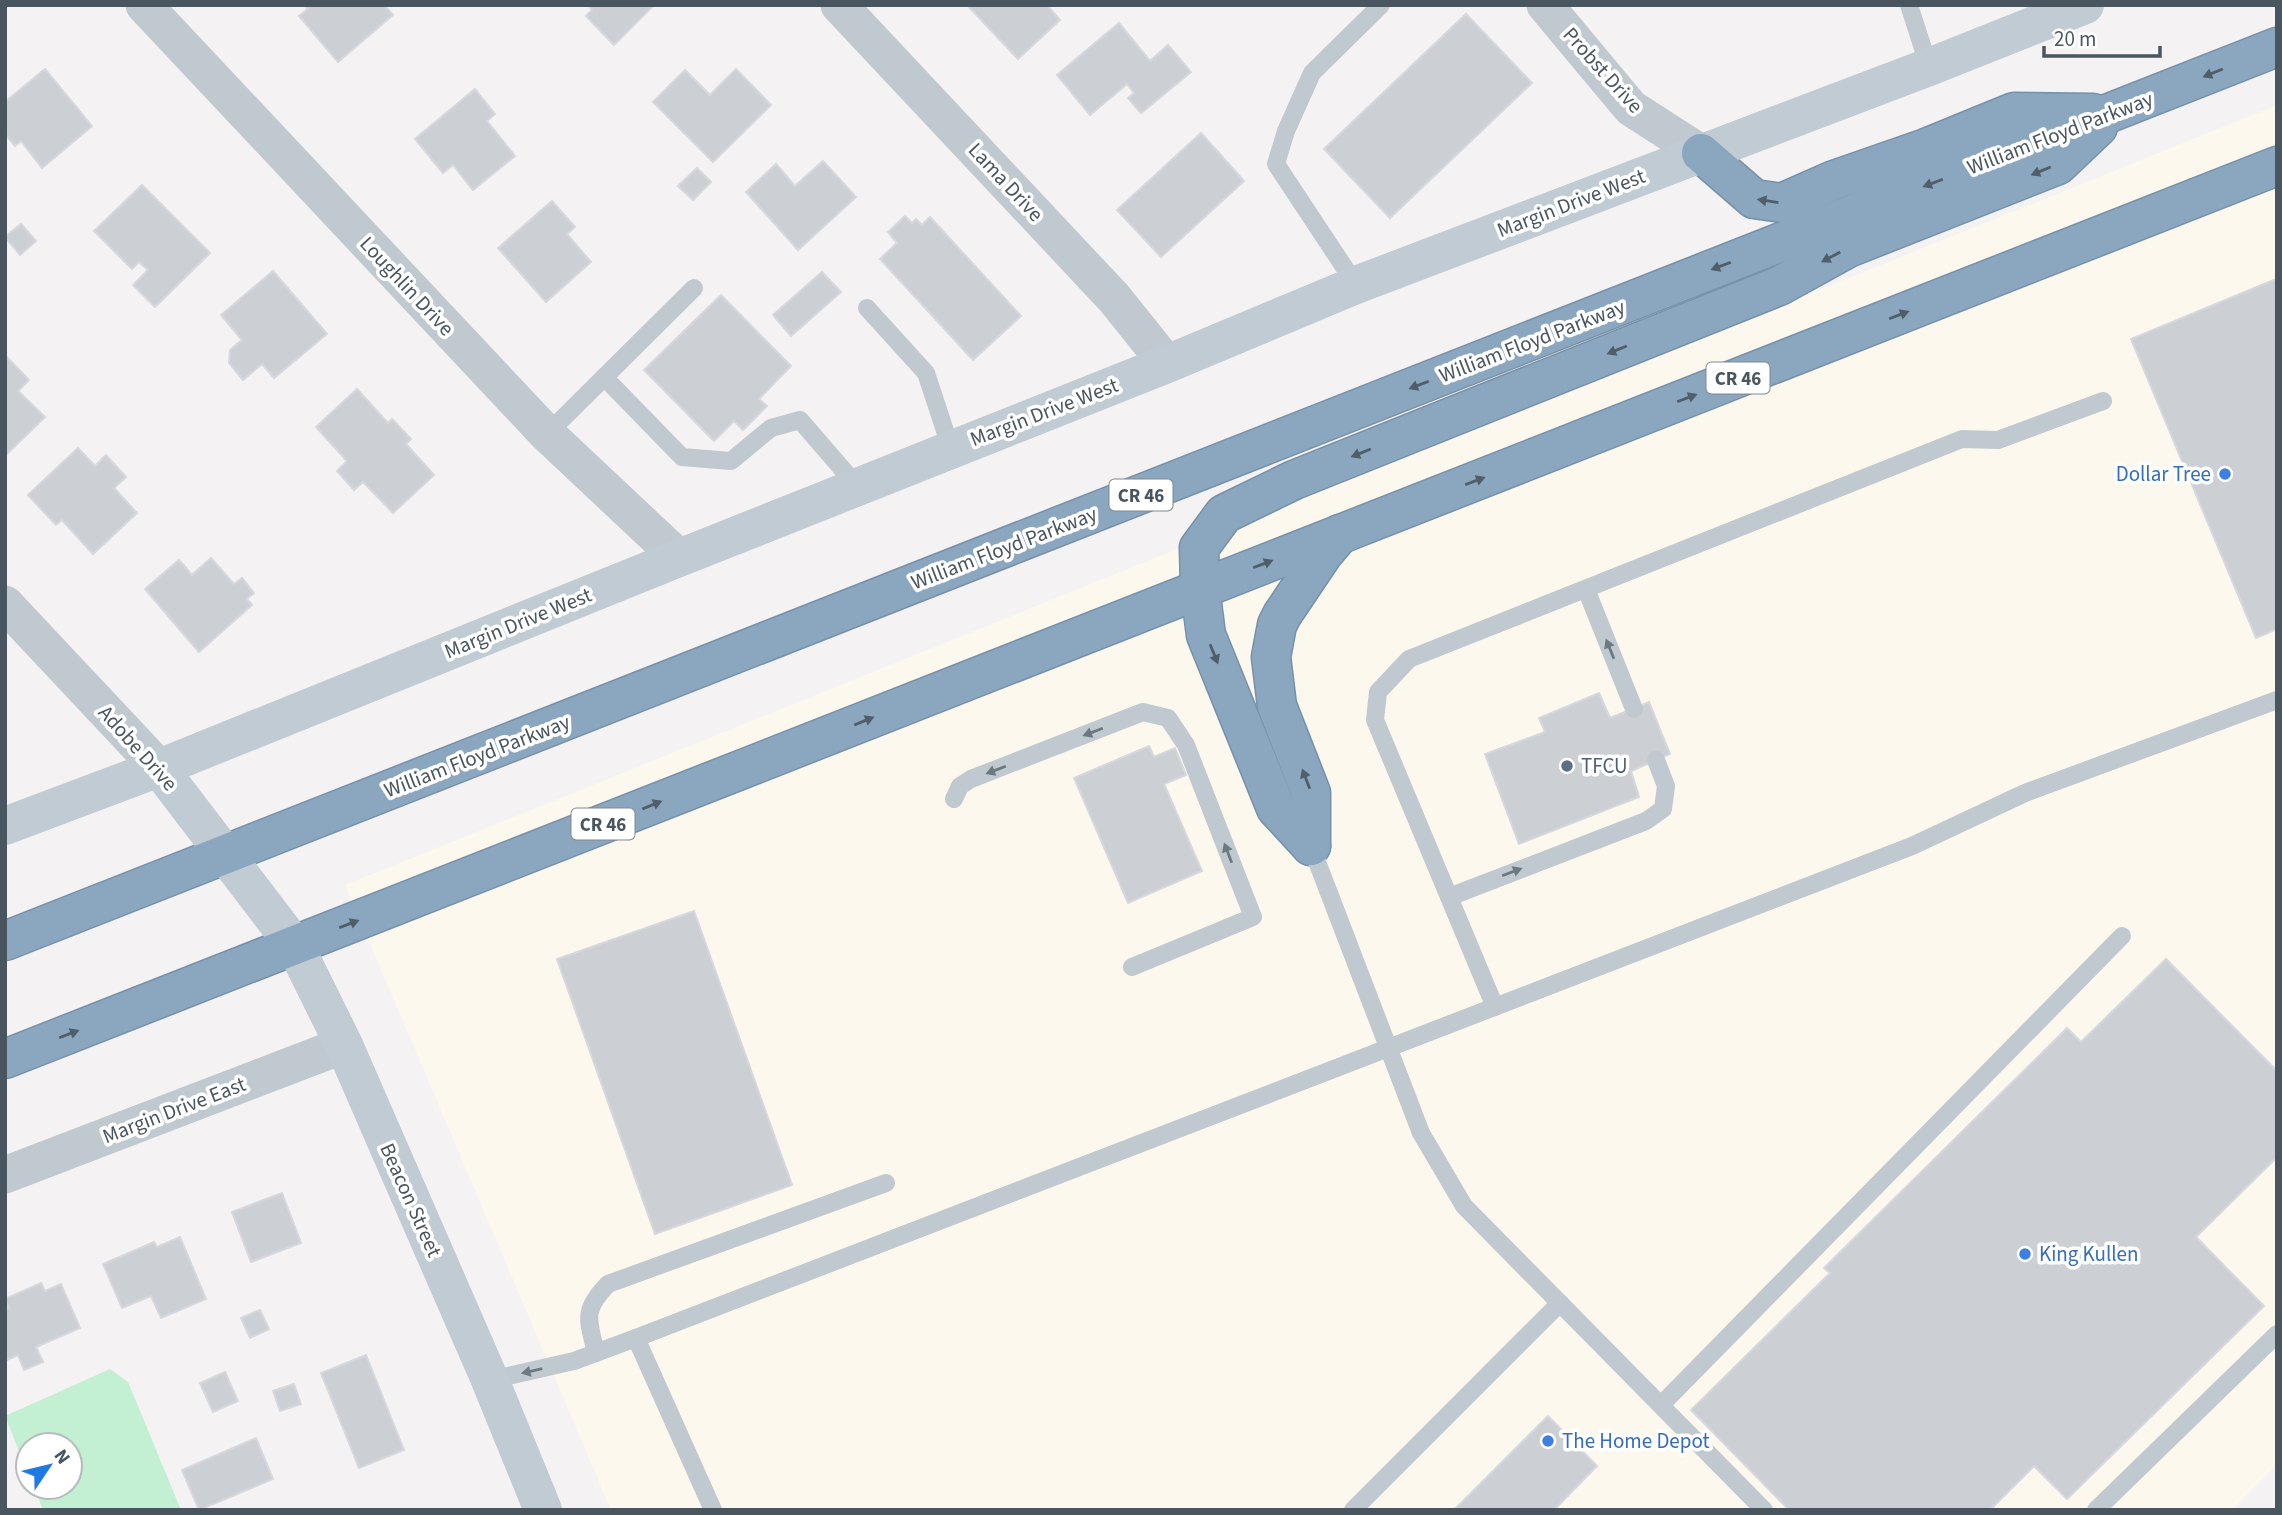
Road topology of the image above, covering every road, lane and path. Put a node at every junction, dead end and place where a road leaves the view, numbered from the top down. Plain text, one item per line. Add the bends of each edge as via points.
1 (144, 5) edge
2 (839, 5) edge
3 (1381, 5) edge
4 (1545, 5) edge
5 (1909, 5) edge
6 (2085, 5) edge
7 (2277, 47) edge
8 (1929, 67) junction
9 (2112, 113) junction
10 (1701, 153) junction
11 (2277, 166) edge
12 (1356, 285) junction
13 (694, 288) dead end
14 (867, 308) dead end
15 (1167, 364) junction
16 (604, 377) junction
17 (2103, 401) dead end
18 (547, 434) junction
19 (951, 449) junction
20 (857, 486) junction
21 (1340, 534) junction
22 (679, 558) junction
23 (1200, 588) junction
24 (1586, 589) junction
25 (5, 604) edge
26 (2277, 700) edge
27 (1634, 709) dead end
28 (1656, 760) dead end
29 (159, 768) junction
30 (954, 799) dead end
31 (5, 826) edge
32 (1311, 846) junction
33 (226, 855) junction
34 (1449, 897) junction
35 (260, 900) joint
36 (2122, 936) dead end
37 (5, 942) edge
38 (295, 946) junction
39 (1132, 967) dead end
40 (1495, 1007) junction
41 (344, 1045) junction
42 (1390, 1048) junction
43 (5, 1059) edge
44 (5, 1175) edge
45 (886, 1183) dead end
46 (1560, 1303) junction
47 (2277, 1334) edge
48 (636, 1338) junction
49 (596, 1353) junction
50 (490, 1380) junction
51 (1661, 1405) junction
52 (543, 1510) edge
53 (713, 1510) edge
54 (1353, 1510) edge
55 (1764, 1510) edge
56 (2096, 1510) edge

1 - 18 street, Loughlin Drive
2 - 15 street, Lama Drive via 1114,298
3 - 12 lane via 1312,73 1276,164
4 - 10 street, Probst Drive via 1631,108
5 - 8 lane
6 - 8 street, Margin Drive West
7 -> 9 highway, William Floyd Parkway / CR 46
8 - 10 street, Margin Drive West
9 -> 10 highway via 2014,112 1782,203 1754,199
9 -> 23 highway via 2058,164 1848,248 1779,286 1294,480 1224,514 1199,548
9 -> 33 highway, William Floyd Parkway / CR 46
10 - 12 street, Margin Drive West
21 -> 11 highway, CR 46
12 - 15 street, Margin Drive West
13 - 16 lane
14 - 19 lane via 926,373
15 - 19 street, Margin Drive West
16 - 18 lane
16 - 20 lane via 682,457 731,461 771,428 800,420
17 - 24 lane via 1998,440 1962,439
18 - 22 street, Loughlin Drive
19 - 20 street, Margin Drive West
20 - 22 street, Margin Drive West
23 -> 21 highway, CR 46
32 -> 21 highway via 1311,793 1277,706 1271,657 1282,615
22 - 29 street, Margin Drive West
23 -> 32 highway via 1206,635 1276,808
38 -> 23 highway, CR 46
27 -> 24 lane
24 - 34 lane via 1409,659 1378,692 1375,720
25 - 29 street, Adobe Drive
26 - 40 lane via 2025,793 1912,846
34 -> 28 lane via 1646,821 1663,809 1666,786
29 - 31 street, Margin Drive West
29 - 33 street, Adobe Drive
39 -> 30 lane via 1252,917 1186,745 1167,718 1143,712 971,779 960,786
32 - 42 lane
33 - 35 street, Adobe Drive
33 - 37 highway, William Floyd Parkway / CR 46
34 - 40 lane
35 - 38 street, Beacon Street
36 - 51 lane
38 - 41 street, Beacon Street
43 -> 38 highway, CR 46
40 - 42 lane
41 - 44 street, Margin Drive East
41 - 50 street, Beacon Street
42 - 46 lane via 1421,1133 1464,1206
42 - 48 lane
45 - 49 lane via 608,1284 592,1300 588,1317
46 - 51 lane
46 - 54 lane
47 - 56 lane
48 - 49 lane
48 - 53 lane
49 -> 50 lane
50 - 52 street, Beacon Street
51 - 55 lane

